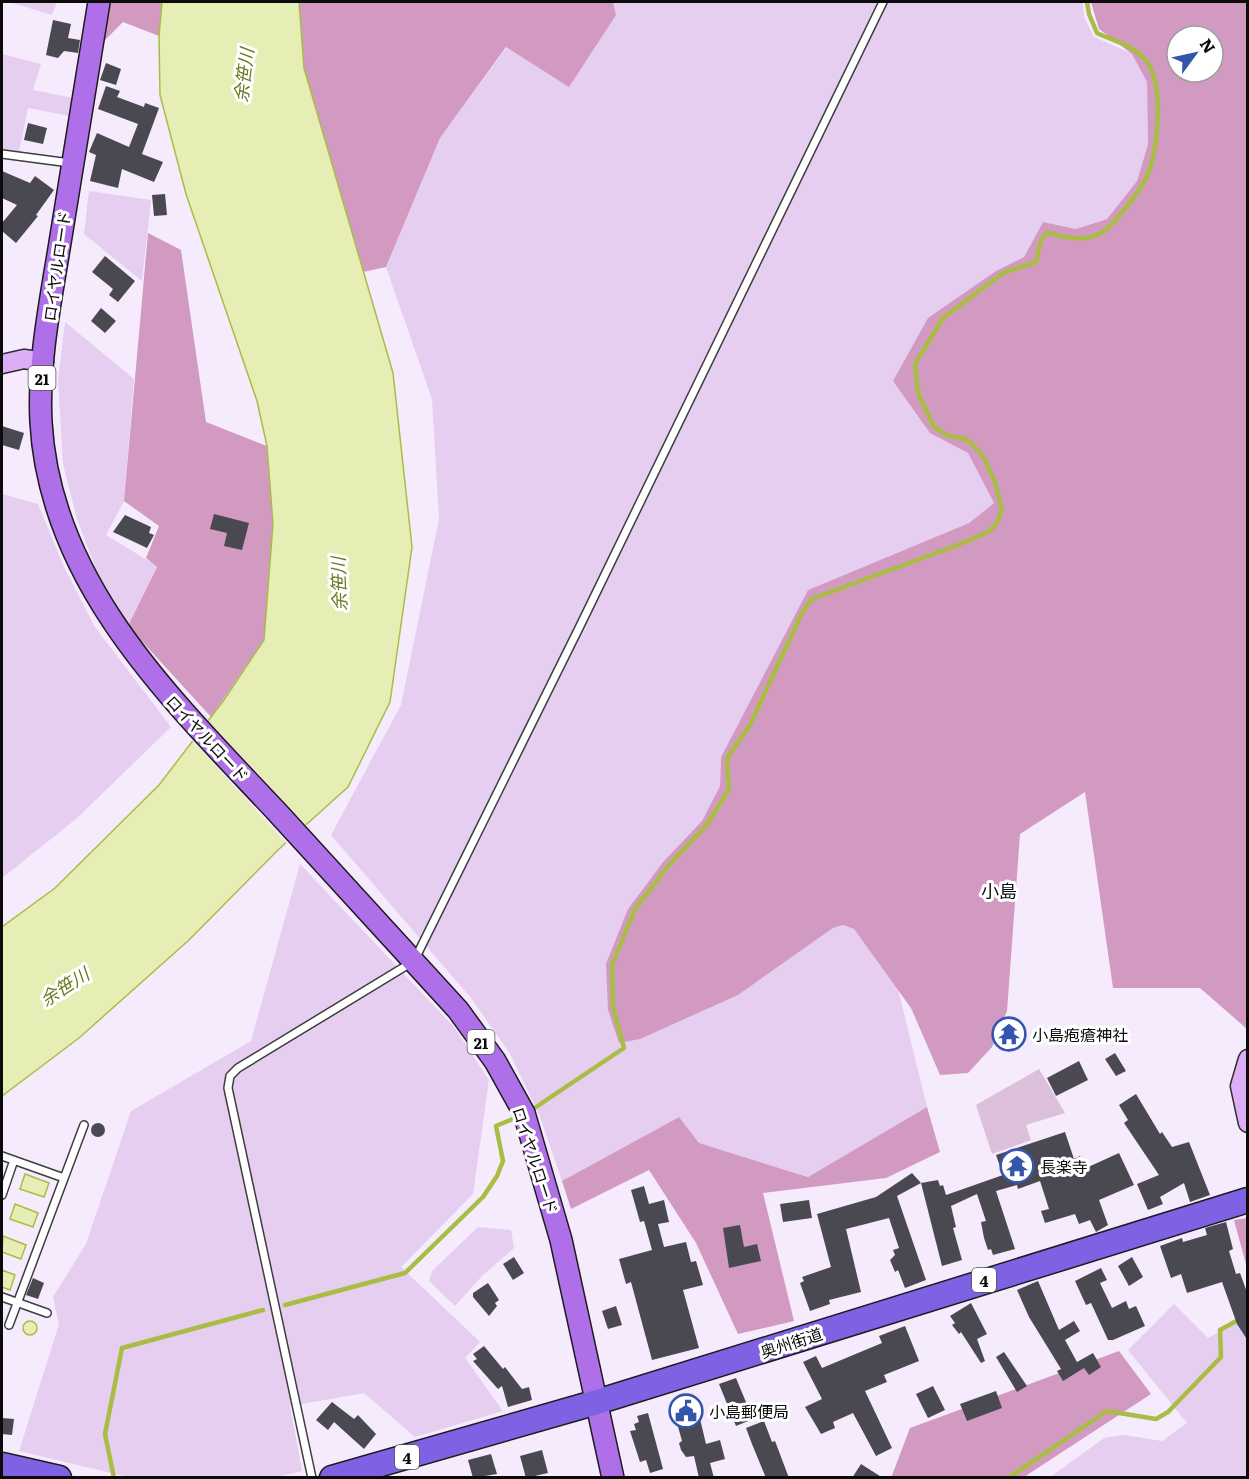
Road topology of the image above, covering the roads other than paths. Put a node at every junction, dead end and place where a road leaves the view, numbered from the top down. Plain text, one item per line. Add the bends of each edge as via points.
1 (99, 2) edge
2 (883, 2) edge
3 (2, 154) edge
4 (72, 164) junction
5 (44, 362) junction
6 (2, 364) edge
7 (414, 961) junction
8 (1248, 1059) edge
9 (1248, 1123) edge
10 (84, 1125) dead end
11 (2, 1156) edge
12 (14, 1160) junction
13 (64, 1178) junction
14 (2, 1195) edge
15 (1248, 1200) edge
16 (2, 1297) edge
17 (17, 1303) junction
18 (47, 1313) dead end
19 (9, 1325) dead end
20 (597, 1402) junction
21 (2, 1465) edge
22 (59, 1478) edge
23 (312, 1478) edge
24 (332, 1478) edge
25 (613, 1478) edge

1 - 4 main road, ロイヤルロード / 21
2 - 7 lane
3 - 4 lane
4 - 5 main road, ロイヤルロード / 21
5 - 6 street via 24,359
5 - 7 main road, ロイヤルロード / 21 via 44,456 53,495 69,540 106,613 131,650 188,717
7 - 20 main road, ロイヤルロード / 21 via 458,1010 495,1061 524,1113 561,1240
7 - 23 lane via 230,1076 228,1088
8 - 9 street via 1240,1086
10 - 13 lane
11 - 12 lane
12 - 13 lane
12 - 14 lane
13 - 17 lane
15 - 20 highway, 奥州街道 / 4
16 - 17 lane
17 - 18 lane
17 - 19 lane
20 - 24 highway, 奥州街道 / 4
20 - 25 main road, ロイヤルロード
21 - 22 highway

